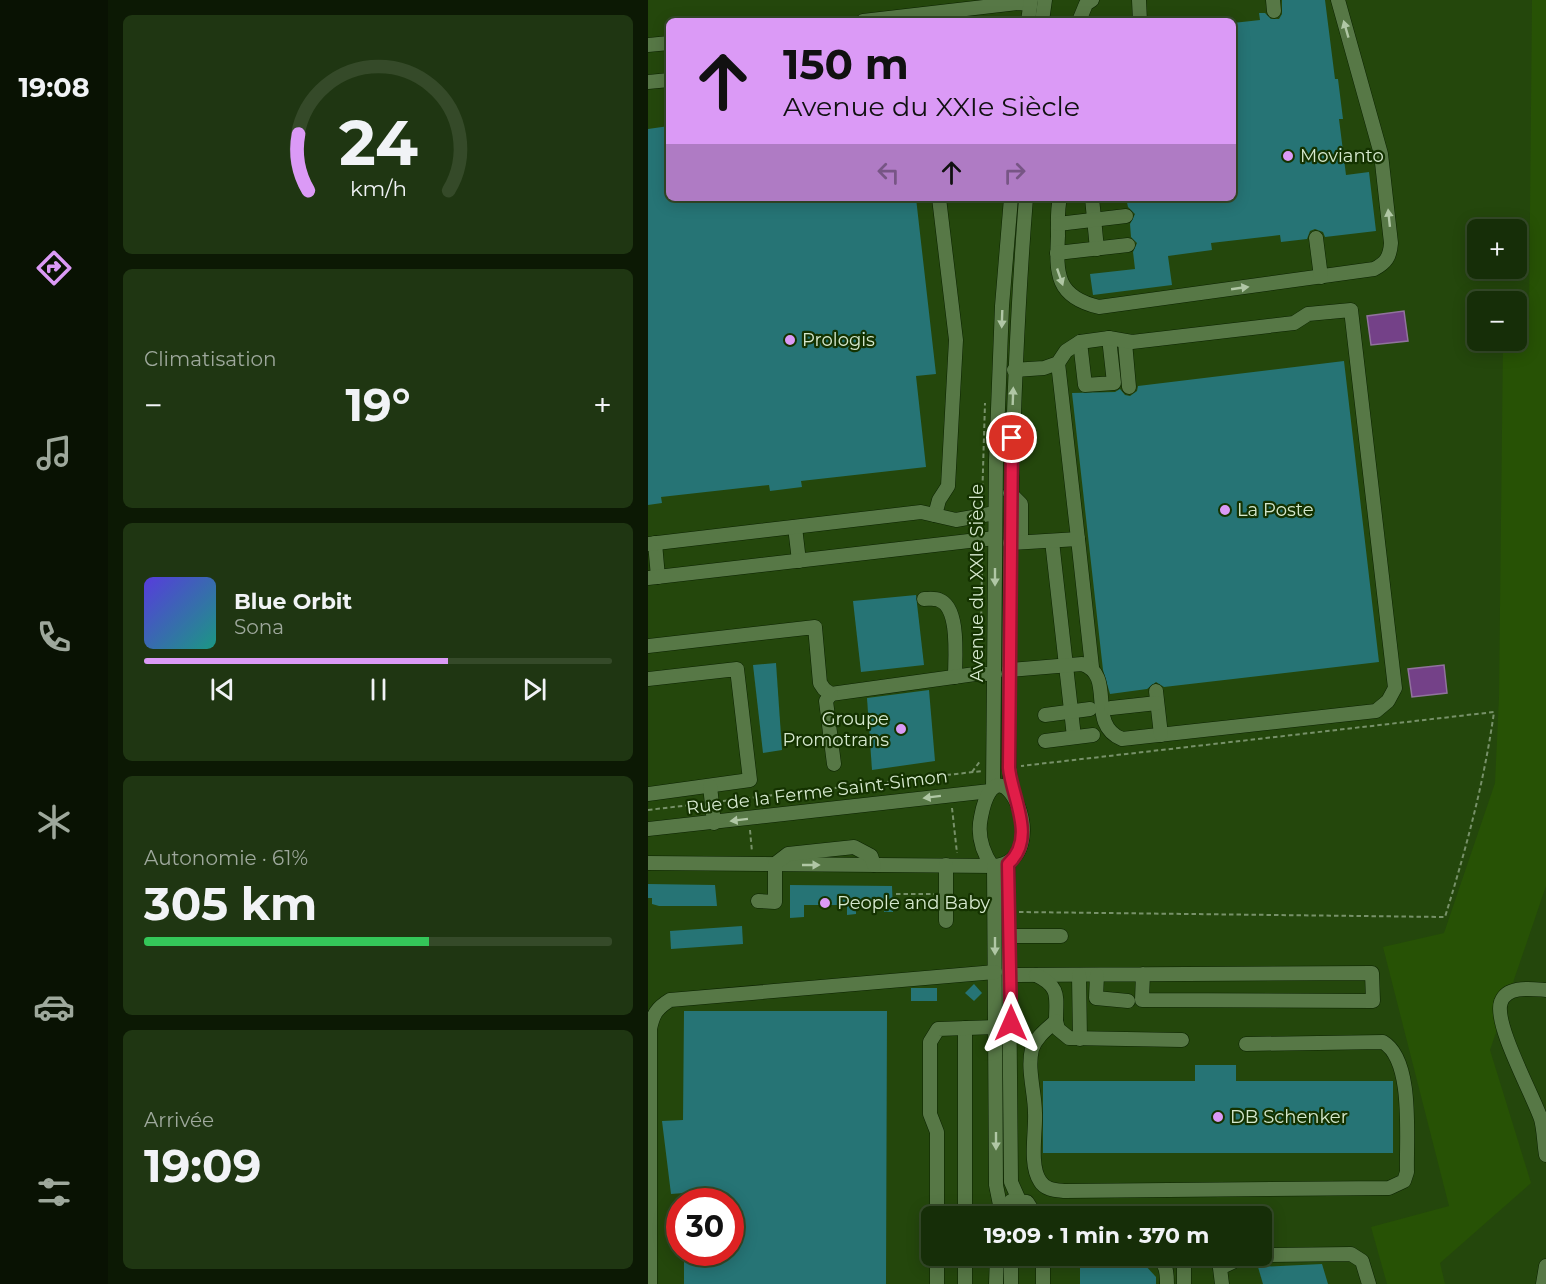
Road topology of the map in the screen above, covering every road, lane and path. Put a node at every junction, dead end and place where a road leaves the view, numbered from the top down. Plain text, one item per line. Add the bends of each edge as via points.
1 (1045, 0) edge
2 (1092, 0) edge
3 (1139, 0) edge
4 (1338, 0) edge
5 (1031, 2) edge
6 (888, 18) edge
7 (1028, 18) edge
8 (1042, 18) edge
9 (1080, 18) edge
10 (1140, 18) edge
11 (666, 43) edge
12 (648, 45) edge
13 (666, 80) edge
14 (648, 82) edge
15 (939, 201) edge
16 (1011, 201) edge
17 (1026, 201) edge
18 (1060, 201) edge
19 (1092, 201) edge
20 (1126, 216) dead end
21 (1094, 219) junction
22 (1058, 224) junction
23 (1316, 238) dead end
24 (1128, 245) dead end
25 (1097, 249) junction
26 (1057, 253) junction
27 (1321, 277) junction
28 (1109, 338) junction
29 (1080, 342) junction
30 (1125, 342) junction
31 (1058, 363) junction
32 (1014, 370) junction
33 (1130, 387) dead end
34 (995, 513) junction
35 (935, 515) junction
36 (795, 527) junction
37 (995, 538) junction
38 (1078, 539) junction
39 (1052, 541) junction
40 (1016, 543) junction
41 (652, 544) edge
42 (799, 561) junction
43 (653, 578) edge
44 (924, 599) dead end
45 (648, 646) edge
46 (1066, 665) junction
47 (1092, 667) junction
48 (1002, 672) junction
49 (955, 677) junction
50 (648, 679) edge
51 (831, 694) junction
52 (1111, 708) dead end
53 (1090, 709) dead end
54 (1071, 712) junction
55 (1045, 715) dead end
56 (1093, 735) dead end
57 (1161, 735) junction
58 (1074, 737) junction
59 (1045, 741) dead end
60 (834, 764) dead end
61 (1009, 768) junction
62 (993, 769) junction
63 (948, 775) junction
64 (710, 786) junction
65 (992, 790) junction
66 (1012, 791) junction
67 (648, 794) edge
68 (950, 795) junction
69 (745, 798) junction
70 (711, 802) junction
71 (648, 810) edge
72 (748, 819) junction
73 (714, 823) junction
74 (648, 830) edge
75 (648, 863) edge
76 (754, 864) junction
77 (775, 864) junction
78 (952, 865) junction
79 (998, 865) junction
80 (896, 894) dead end
81 (946, 895) junction
82 (758, 901) dead end
83 (1010, 912) junction
84 (946, 921) dead end
85 (1010, 936) junction
86 (1061, 936) dead end
87 (995, 972) junction
88 (1143, 974) junction
89 (1010, 975) junction
90 (1036, 975) junction
91 (1079, 975) junction
92 (1097, 975) junction
93 (1546, 990) edge
94 (1128, 1001) dead end
95 (1056, 1021) junction
96 (996, 1027) junction
97 (965, 1028) junction
98 (1080, 1039) junction
99 (1182, 1040) dead end
100 (1246, 1044) dead end
101 (1546, 1155) edge
102 (1019, 1200) junction
103 (937, 1206) edge
104 (965, 1206) edge
105 (999, 1206) edge
106 (1006, 1206) edge
107 (1030, 1206) edge
108 (1272, 1255) edge
109 (937, 1266) edge
110 (965, 1266) edge
111 (997, 1266) edge
112 (1011, 1266) edge
113 (1043, 1266) edge
114 (1165, 1266) edge
115 (1184, 1266) edge
116 (1224, 1266) edge
117 (1546, 1266) edge
118 (650, 1284) edge
119 (937, 1284) edge
120 (965, 1284) edge
121 (996, 1284) edge
122 (1011, 1284) edge
123 (1043, 1284) edge
124 (1167, 1284) edge
125 (1184, 1284) edge
126 (1222, 1284) edge
127 (1370, 1284) edge
128 (1542, 1284) edge

1 - 8 street
2 - 9 street
3 - 10 street
27 -> 4 street via 1374,269 1390,255 1391,243 1381,154
5 - 6 street
5 - 7 street
11 - 12 street
13 - 14 street
15 - 35 street via 956,340 948,486
16 -> 34 street, Avenue du XXIe Siècle via 1002,306
17 - 32 street, Avenue du XXIe Siècle
18 - 22 street
19 - 21 street
20 - 21 street
21 - 22 street
21 - 25 street
22 - 26 street
23 - 27 street
24 - 25 street
25 - 26 street
26 -> 27 street via 1060,282 1070,295 1099,307
28 - 29 street
28 - 29 street via 1114,383 1085,385
28 - 30 street
29 - 31 street via 1066,351
30 - 33 street
30 - 57 street via 1294,324 1308,314 1351,310 1395,687 1388,701 1376,711
31 - 32 street
31 - 38 street
40 -> 32 street, Avenue du XXIe Siècle via 1010,493
34 - 35 street via 956,520
34 - 37 street, Avenue du XXIe Siècle
35 - 36 street via 921,512
36 - 41 street
36 - 42 street
37 - 42 street
37 -> 48 street, Avenue du XXIe Siècle
38 - 39 street
38 - 47 street
39 - 40 street
39 - 46 street
40 - 48 street, Avenue du XXIe Siècle
41 - 43 street
42 - 43 street
44 - 49 street via 938,599 950,608 954,619
45 - 51 street via 815,627 820,683
46 - 47 street
46 - 48 street
46 - 54 street
47 - 57 street via 1098,675 1104,724 1112,735 1122,739
48 - 49 street
48 - 61 street, Avenue du XXIe Siècle
48 - 62 street, Avenue du XXIe Siècle
49 - 51 street
50 - 64 street via 737,669 750,780
51 - 60 street via 826,701
52 - 57 street via 1156,697
53 - 54 street
54 - 55 street
54 - 58 street
56 - 58 street
58 - 59 street
61 - 66 street, Avenue du XXIe Siècle
61 - 83 path via 1494,712 1470,838 1445,917
62 - 63 path
62 - 65 street, Avenue du XXIe Siècle
63 - 68 path
63 - 69 path
64 - 67 street
64 - 70 street
65 - 66 street, Rue de la Ferme Saint-Simon via 1005,786
65 - 68 street, Rue de la Ferme Saint-Simon
65 - 79 street, Avenue du XXIe Siècle via 979,826 985,855
66 - 79 street, Avenue du XXIe Siècle via 1021,816 1020,848
68 -> 72 street, Rue de la Ferme Saint-Simon
68 - 78 path
69 - 70 path
69 - 72 path
70 - 71 path
70 - 73 street
72 -> 73 street, Rue de la Ferme Saint-Simon
72 - 76 path
73 - 74 street, Rue de la Ferme Saint-Simon
75 - 76 street
76 - 77 street
77 -> 78 street
77 - 82 street via 775,902
78 - 79 street
78 - 81 street
79 - 83 street
79 -> 87 street
80 - 81 path
81 - 84 street
83 - 85 street
85 - 86 street
85 - 89 street
87 - 96 street
87 - 118 street via 670,1000 660,1006 653,1014 650,1029
88 - 88 street via 1372,973 1373,1001 1142,1000
88 - 92 street
89 - 90 street
89 - 102 street via 1011,1182
90 - 91 street
90 - 95 street via 1054,987
91 - 92 street
91 - 98 street
92 - 94 street via 1096,998
93 - 101 street via 1522,988 1506,995 1500,1003 1502,1026 1541,1120
95 - 98 street via 1064,1036
95 - 100 street via 1039,1036 1031,1060 1035,1169 1047,1188 1389,1188 1404,1180 1405,1089 1401,1068 1390,1046 1383,1042
96 - 97 street
96 -> 105 street
97 - 103 street via 938,1029 930,1042 930,1114 937,1132
97 - 104 street
98 - 99 street
102 - 106 street
102 - 107 street
108 - 127 street via 1351,1254 1362,1261
109 - 119 street
110 - 120 street
111 - 121 street
112 - 122 street
113 - 123 street
114 - 124 street
115 - 125 street
116 - 126 street via 1220,1268
117 - 128 street

